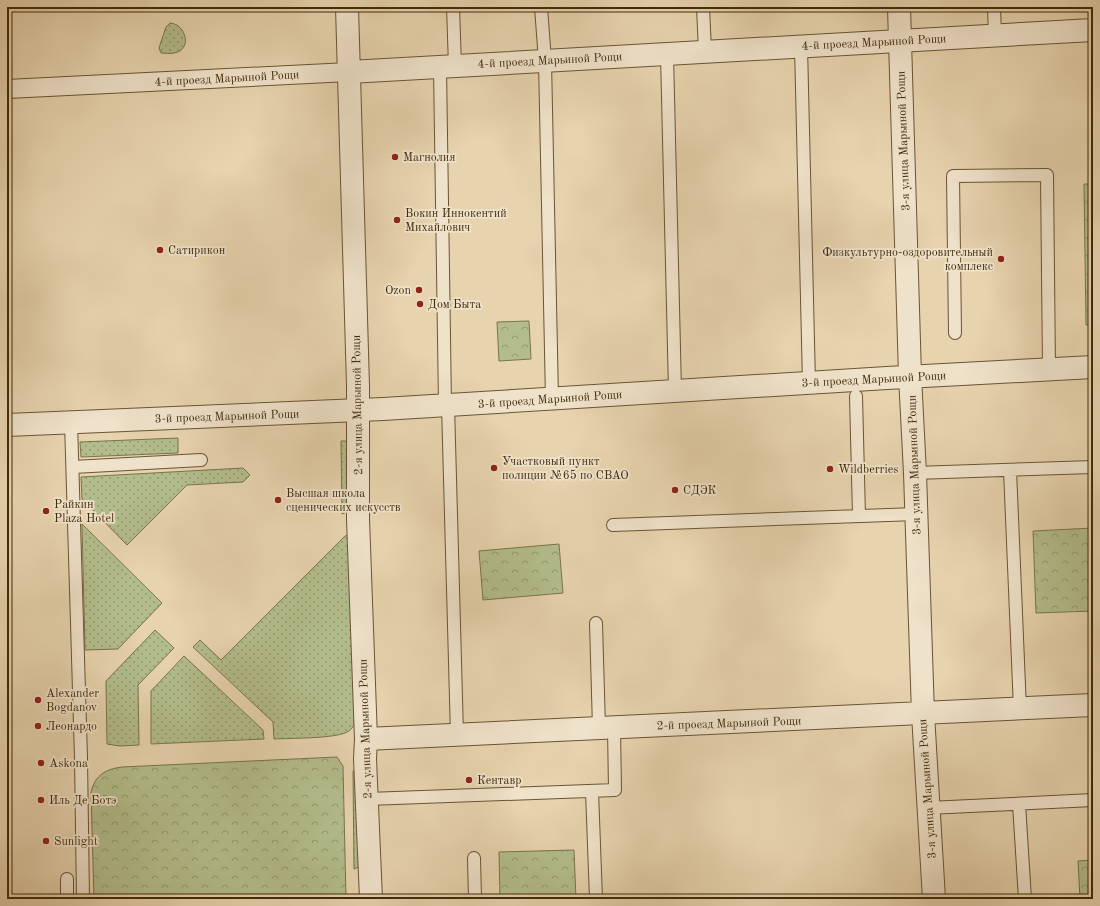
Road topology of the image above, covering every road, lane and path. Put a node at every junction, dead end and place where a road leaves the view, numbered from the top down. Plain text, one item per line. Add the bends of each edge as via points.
1 (347, 7) edge
2 (453, 7) edge
3 (541, 7) edge
4 (703, 7) edge
5 (899, 7) edge
6 (994, 7) edge
7 (1093, 30) edge
8 (995, 35) junction
9 (900, 40) junction
10 (801, 46) junction
11 (705, 51) junction
12 (667, 54) junction
13 (544, 61) junction
14 (447, 66) junction
15 (349, 72) junction
16 (7, 89) edge
17 (955, 333) dead end
18 (1093, 367) edge
19 (1049, 369) junction
20 (910, 376) junction
21 (809, 382) junction
22 (675, 391) junction
23 (856, 396) dead end
24 (552, 399) junction
25 (447, 405) junction
26 (358, 411) junction
27 (71, 422) junction
28 (7, 425) edge
29 (201, 460) dead end
30 (73, 467) junction
31 (1093, 467) edge
32 (1010, 470) junction
33 (915, 473) junction
34 (916, 514) junction
35 (859, 516) junction
36 (613, 525) dead end
37 (596, 623) dead end
38 (1093, 706) edge
39 (1020, 710) junction
40 (923, 714) junction
41 (607, 728) junction
42 (457, 735) junction
43 (366, 740) junction
44 (592, 791) junction
45 (368, 798) junction
46 (1093, 800) edge
47 (1019, 804) junction
48 (928, 808) junction
49 (474, 858) dead end
50 (67, 879) dead end
51 (67, 899) edge
52 (83, 899) edge
53 (371, 899) edge
54 (475, 899) edge
55 (596, 899) edge
56 (934, 899) edge
57 (1025, 899) edge

1 - 15 street, 2-я улица Марьиной Рощи
2 - 14 lane
3 - 13 lane
4 - 11 lane
5 - 9 street, 3-я улица Марьиной Рощи
6 - 8 lane
7 - 8 street, 4-й проезд Марьиной Рощи
8 - 9 street, 4-й проезд Марьиной Рощи
9 - 10 street, 4-й проезд Марьиной Рощи
9 - 20 street, 3-я улица Марьиной Рощи
10 - 11 street, 4-й проезд Марьиной Рощи
10 - 21 lane
11 - 12 street, 4-й проезд Марьиной Рощи
12 - 13 street, 4-й проезд Марьиной Рощи
12 - 22 lane
13 - 14 street, 4-й проезд Марьиной Рощи
13 - 24 lane
14 - 15 street, 4-й проезд Марьиной Рощи
14 - 25 lane
15 - 16 street, 4-й проезд Марьиной Рощи
15 - 26 street, 2-я улица Марьиной Рощи
17 - 19 lane via 953,176 1047,175
18 - 19 street, 3-й проезд Марьиной Рощи
19 - 20 street, 3-й проезд Марьиной Рощи
20 - 21 street, 3-й проезд Марьиной Рощи
20 - 33 street, 3-я улица Марьиной Рощи
21 - 22 street, 3-й проезд Марьиной Рощи
22 - 24 street, 3-й проезд Марьиной Рощи
23 - 35 lane
24 - 25 street, 3-й проезд Марьиной Рощи
25 - 26 street, 3-й проезд Марьиной Рощи
25 - 42 lane
26 - 27 street, 3-й проезд Марьиной Рощи
26 - 43 street, 2-я улица Марьиной Рощи via 358,520
27 - 28 street, 3-й проезд Марьиной Рощи
27 - 30 lane
29 - 30 lane
30 - 52 lane
31 - 32 lane
32 - 33 lane
32 - 39 lane
33 - 34 street, 3-я улица Марьиной Рощи
34 - 35 lane
34 - 40 street, 3-я улица Марьиной Рощи
35 - 36 lane
37 - 41 lane
38 - 39 street, 2-й проезд Марьиной Рощи
39 - 40 street, 2-й проезд Марьиной Рощи
40 - 41 street, 2-й проезд Марьиной Рощи
40 - 48 street, 3-я улица Марьиной Рощи
41 - 42 street, 2-й проезд Марьиной Рощи
41 - 44 lane via 615,790
42 - 43 street, 2-й проезд Марьиной Рощи
43 - 45 street, 2-я улица Марьиной Рощи
44 - 45 lane
44 - 55 lane
45 - 53 street, 2-я улица Марьиной Рощи
46 - 47 lane
47 - 48 lane
47 - 57 lane
48 - 56 street, 3-я улица Марьиной Рощи
49 - 54 lane
50 - 51 lane

